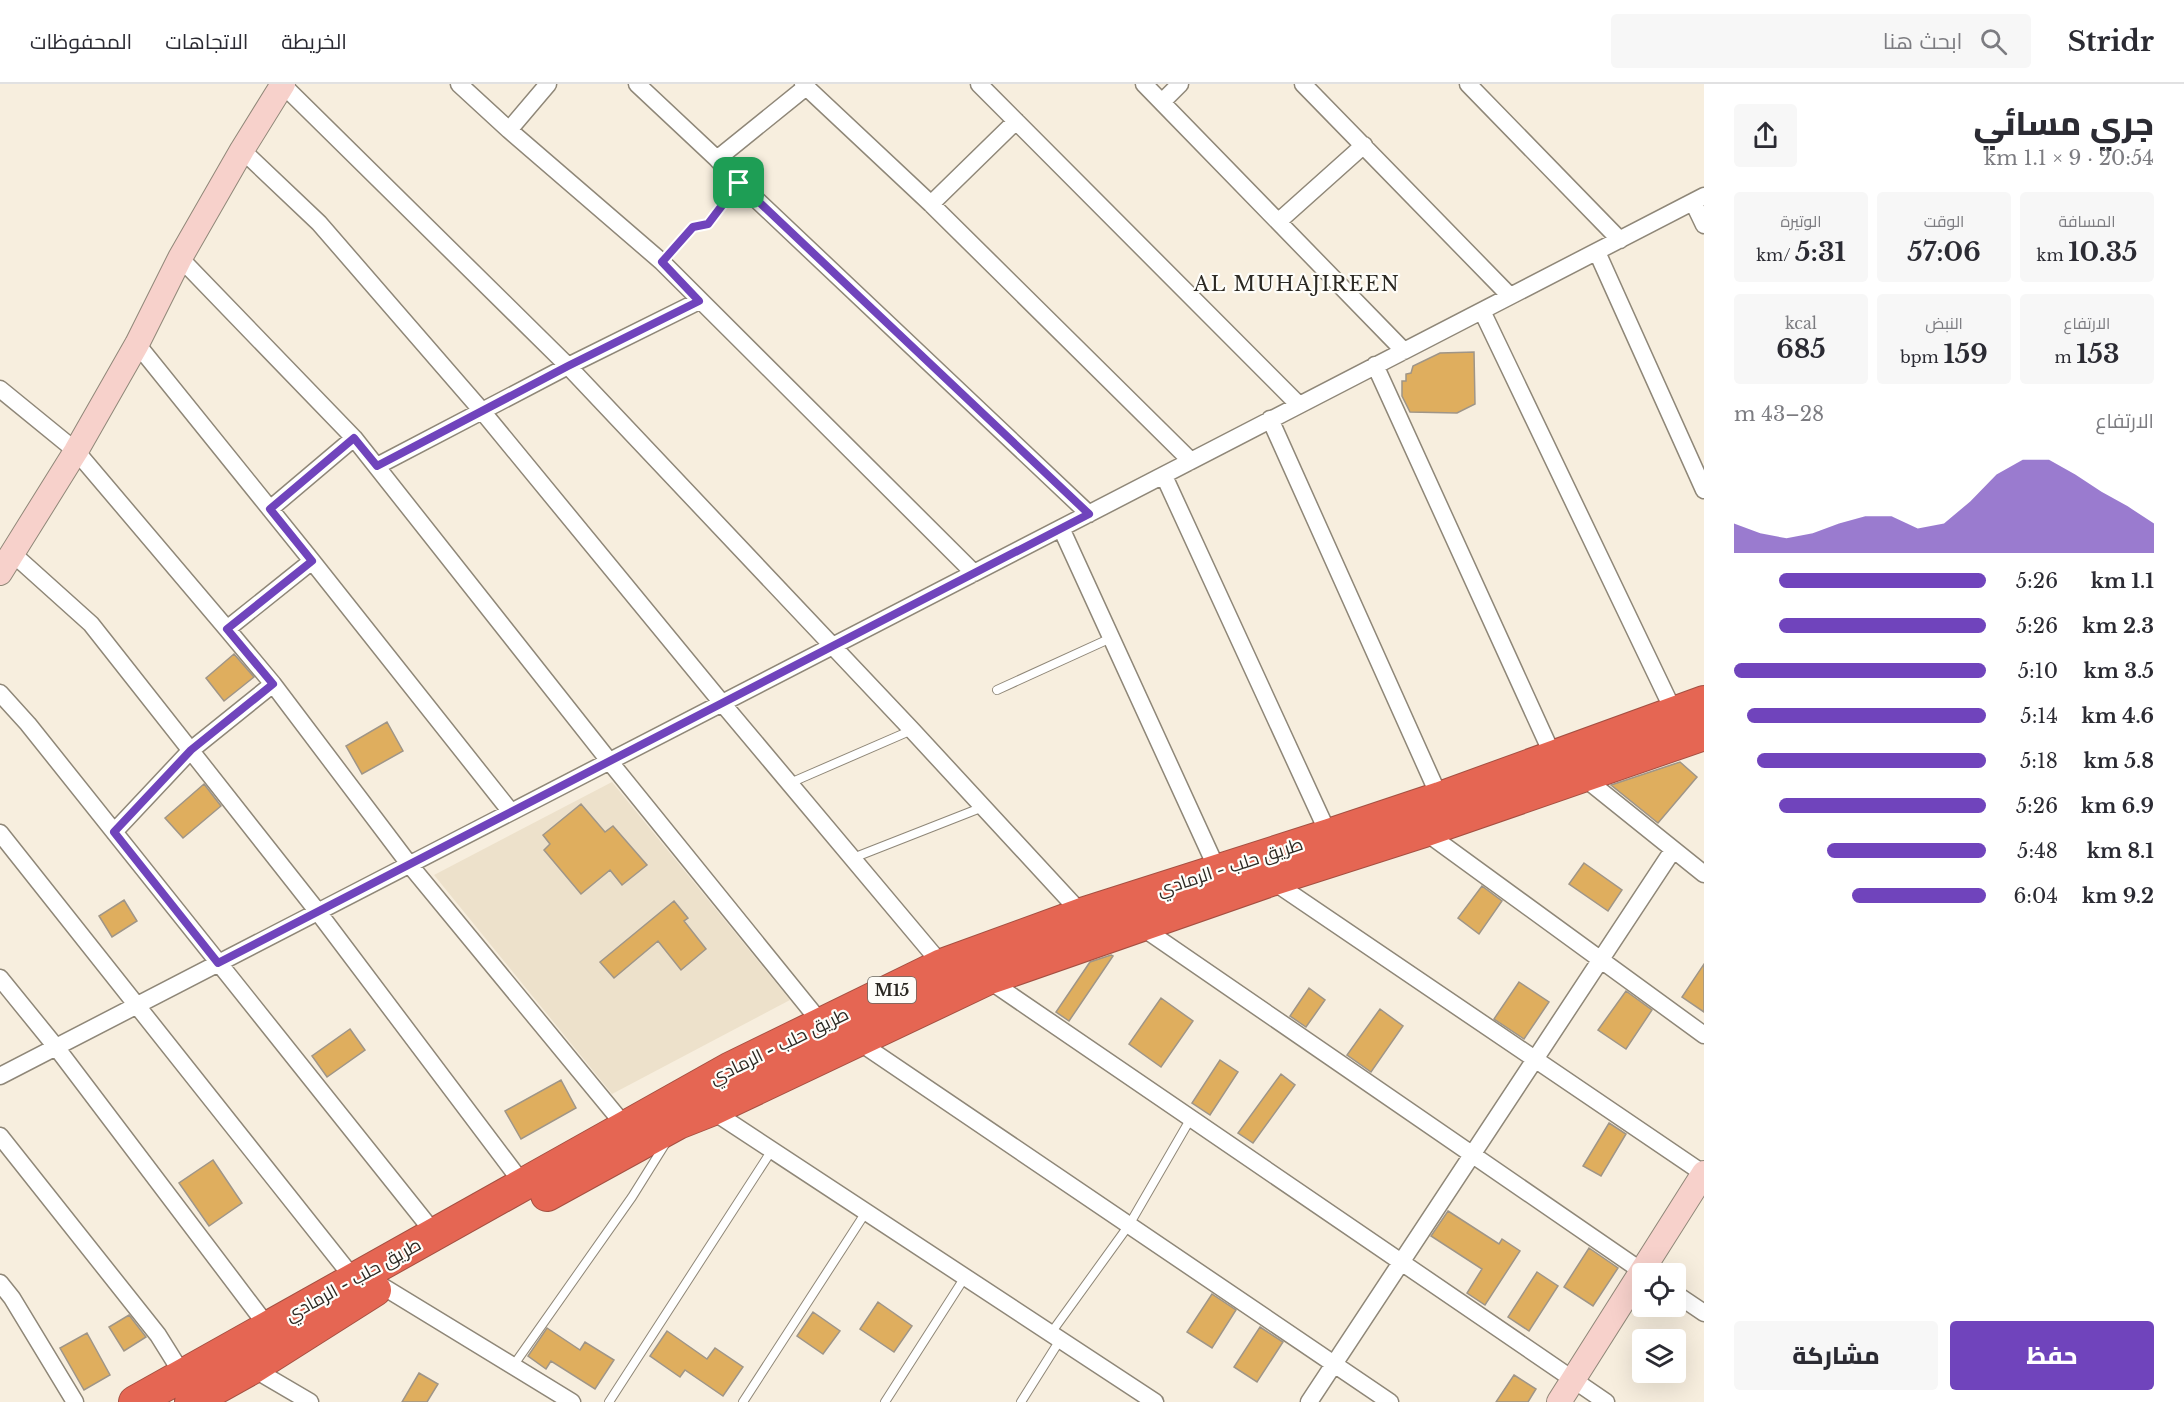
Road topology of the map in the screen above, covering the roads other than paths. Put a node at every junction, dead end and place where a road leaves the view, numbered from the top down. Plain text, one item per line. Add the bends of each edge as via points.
1 (283, 84) edge
2 (459, 84) edge
3 (548, 84) edge
4 (637, 84) edge
5 (979, 84) edge
6 (1144, 84) edge
7 (1180, 84) edge
8 (1303, 84) edge
9 (1467, 84) edge
10 (804, 85) edge
11 (1162, 102) junction
12 (1016, 121) junction
13 (509, 130) junction
14 (1364, 145) junction
15 (242, 150) junction
16 (717, 159) junction
17 (739, 183) junction
18 (1698, 199) edge
19 (931, 204) junction
20 (1279, 221) junction
21 (1704, 225) edge
22 (1620, 240) junction
23 (1597, 252) junction
24 (180, 258) junction
25 (662, 262) junction
26 (1510, 297) junction
27 (699, 301) junction
28 (1482, 310) junction
29 (137, 344) junction
30 (1404, 351) junction
31 (1375, 365) junction
32 (568, 366) junction
33 (0, 389) edge
34 (1299, 405) junction
35 (482, 411) junction
36 (1270, 419) junction
37 (354, 438) junction
38 (76, 451) junction
39 (1191, 461) junction
40 (377, 466) junction
41 (1164, 476) junction
42 (1704, 490) edge
43 (270, 509) junction
44 (1089, 514) junction
45 (1061, 528) junction
46 (312, 561) junction
47 (6, 563) edge
48 (974, 573) junction
49 (227, 629) junction
50 (1111, 638) junction
51 (833, 646) junction
52 (273, 684) junction
53 (997, 690) dead end
54 (0, 693) edge
55 (1704, 702) edge
56 (722, 703) junction
57 (1674, 712) junction
58 (912, 730) junction
59 (1704, 734) edge
60 (191, 750) junction
61 (1554, 758) junction
62 (610, 762) junction
63 (1582, 777) junction
64 (790, 783) junction
65 (1440, 798) junction
66 (983, 807) junction
67 (511, 812) junction
68 (1424, 831) junction
69 (114, 832) junction
70 (0, 833) edge
71 (1329, 836) junction
72 (1673, 850) junction
73 (853, 858) junction
74 (410, 864) junction
75 (1218, 871) junction
76 (1704, 874) edge
77 (1271, 880) junction
78 (318, 912) junction
79 (1082, 914) junction
80 (1140, 926) junction
81 (1600, 960) junction
82 (218, 963) junction
83 (942, 965) junction
84 (0, 978) edge
85 (987, 980) junction
86 (137, 1005) junction
87 (822, 1024) junction
88 (1704, 1035) edge
89 (856, 1040) junction
90 (56, 1047) junction
91 (1535, 1059) junction
92 (0, 1076) edge
93 (711, 1110) junction
94 (1191, 1118) junction
95 (678, 1123) junction
96 (625, 1126) junction
97 (0, 1136) edge
98 (772, 1150) junction
99 (1472, 1154) junction
100 (1704, 1173) edge
101 (523, 1184) junction
102 (866, 1212) junction
103 (1129, 1225) junction
104 (435, 1234) junction
105 (1401, 1262) junction
106 (1649, 1263) edge
107 (1632, 1264) edge
108 (965, 1277) junction
109 (0, 1283) edge
110 (368, 1283) junction
111 (1632, 1290) edge
112 (1686, 1301) edge
113 (1704, 1313) edge
114 (268, 1327) junction
115 (1056, 1337) junction
116 (1334, 1364) junction
117 (513, 1366) junction
118 (252, 1368) junction
119 (1573, 1379) junction
120 (187, 1388) edge
121 (75, 1402) edge
122 (135, 1402) edge
123 (310, 1402) edge
124 (572, 1402) edge
125 (609, 1402) edge
126 (743, 1402) edge
127 (885, 1402) edge
128 (1021, 1402) edge
129 (1155, 1402) edge
130 (1309, 1402) edge
131 (1390, 1402) edge
132 (1559, 1402) edge
133 (1606, 1402) edge

1 - 15 street
1 - 32 street
2 - 13 street
3 - 13 street
4 - 16 street
5 - 12 street
6 - 11 street
7 - 11 street
8 - 14 street
9 - 22 street
10 - 16 street
10 - 19 street
11 - 20 street
12 - 19 street
12 - 34 street
13 - 25 street
14 - 20 street
14 - 26 street
15 - 24 street
15 - 35 street via 319,223
16 - 17 street
17 - 25 lane via 708,224 693,227
17 - 44 street
18 - 21 street
18 - 22 street
19 - 39 street
20 - 30 street
22 - 23 street
23 - 26 street
23 - 42 street
24 - 29 street
24 - 37 street
25 - 27 street
26 - 28 street
27 - 32 street
27 - 48 street
28 - 30 street
28 - 57 street
29 - 38 street
29 - 43 street
30 - 31 street
31 - 34 street
31 - 61 street
32 - 35 street
32 - 51 street
33 - 38 street
34 - 36 street
35 - 40 street
35 - 56 street
36 - 39 street
36 - 65 street
37 - 40 street
37 - 43 street
38 - 47 street
38 - 49 street
39 - 41 street
40 - 62 street
41 - 44 street
41 - 71 street
43 - 46 street
44 - 45 street
45 - 48 street
45 - 50 street
46 - 49 street
46 - 67 street
47 - 60 street via 92,624
48 - 51 street
49 - 52 street
50 - 53 lane
50 - 75 street
51 - 56 street
51 - 58 street
52 - 60 street
52 - 74 street
54 - 69 street
55 - 57 highway, طريق حلب - الرمادي / M15
56 - 62 street
56 - 64 street
57 - 61 highway, طريق حلب - الرمادي / M15
58 - 64 lane
58 - 66 street
59 - 63 highway, طريق حلب - الرمادي / M15
60 - 69 street
60 - 78 street
61 - 65 highway, طريق حلب - الرمادي / M15
62 - 67 street
62 - 87 street
63 - 68 highway, طريق حلب - الرمادي / M15
63 - 72 street
64 - 73 street
65 - 71 highway, طريق حلب - الرمادي / M15
66 - 73 lane
66 - 79 street
67 - 74 street
68 - 77 highway, طريق حلب - الرمادي / M15
68 - 81 street
69 - 82 street
70 - 86 street
71 - 75 highway, طريق حلب - الرمادي / M15
72 - 76 street
72 - 81 street
73 - 83 street
74 - 78 street
74 - 96 street
75 - 79 highway, طريق حلب - الرمادي / M15
77 - 80 highway, طريق حلب - الرمادي / M15
77 - 91 street
78 - 82 street
78 - 101 street
79 - 83 highway, طريق حلب - الرمادي / M15
80 - 85 highway, طريق حلب - الرمادي / M15
80 - 99 street
81 - 88 street
81 - 91 street
82 - 86 street
82 - 104 street
83 - 87 highway, طريق حلب - الرمادي / M15
84 - 90 street
85 - 89 highway, طريق حلب - الرمادي / M15
85 - 94 street
86 - 90 street
86 - 110 street
87 - 96 highway, طريق حلب - الرمادي / M15
89 - 93 highway, طريق حلب - الرمادي / M15
89 - 103 street
90 - 92 street
90 - 114 street
91 - 99 street
91 - 100 street
93 - 95 highway, طريق حلب - الرمادي / M15
93 - 98 street
94 - 103 lane
94 - 105 street
95 - 110 highway, طريق حلب - الرمادي / M15
95 - 117 lane via 632,1197
96 - 101 highway, طريق حلب - الرمادي / M15
97 - 120 street via 158,1335
98 - 102 street
98 - 125 lane
99 - 105 street
99 - 107 street
100 - 106 street
101 - 104 highway, طريق حلب - الرمادي / M15
102 - 108 street
102 - 126 lane
103 - 115 lane
103 - 116 street
104 - 110 highway, طريق حلب - الرمادي / M15
105 - 116 street
105 - 119 street
108 - 115 street
108 - 127 lane
109 - 121 street
110 - 114 highway, طريق حلب - الرمادي / M15
110 - 117 street
110 - 118 highway, طريق حلب - الرمادي / M15
111 - 119 street
112 - 113 street
114 - 120 highway, طريق حلب - الرمادي / M15
115 - 128 lane
115 - 129 street
116 - 130 street
116 - 131 street
117 - 124 street
118 - 120 highway, طريق حلب - الرمادي / M15
118 - 123 street
119 - 132 street
119 - 133 street
120 - 122 highway, طريق حلب - الرمادي / M15

